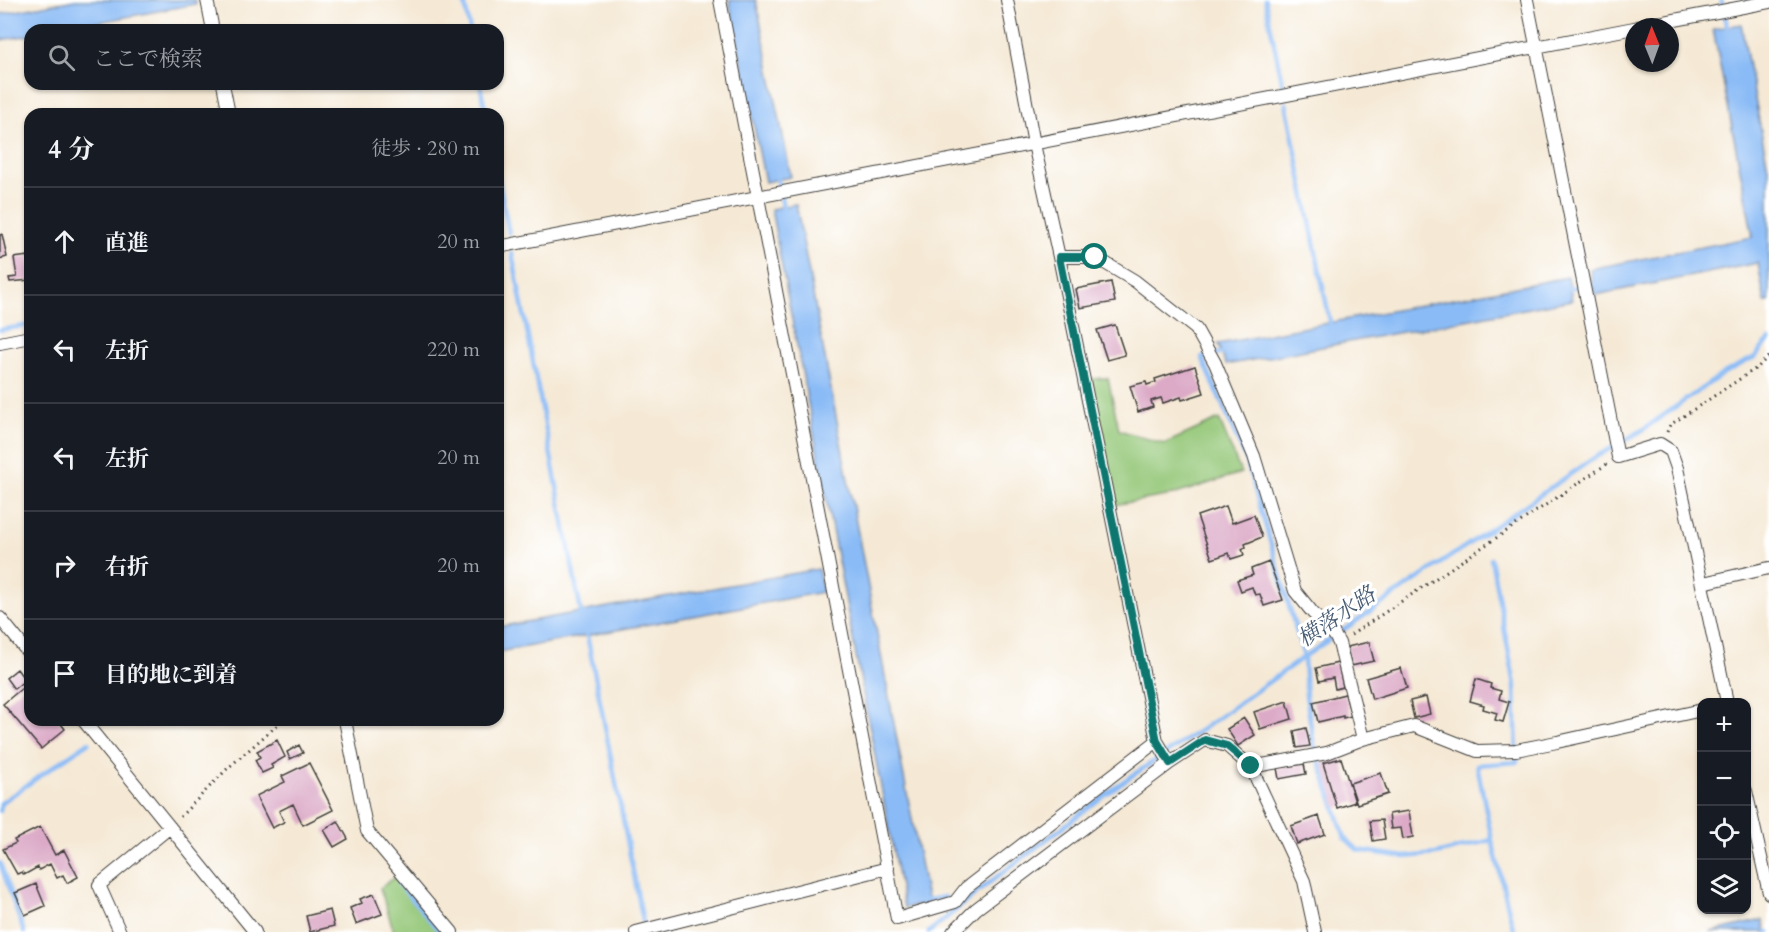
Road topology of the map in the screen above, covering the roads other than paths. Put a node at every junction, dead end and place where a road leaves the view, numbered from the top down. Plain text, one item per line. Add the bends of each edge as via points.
1 (207, 0) edge
2 (720, 0) edge
3 (1007, 0) edge
4 (1527, 0) edge
5 (1769, 2) edge
6 (1679, 19) edge
7 (212, 24) edge
8 (1625, 29) edge
9 (1536, 47) junction
10 (224, 90) edge
11 (228, 108) edge
12 (1034, 144) junction
13 (757, 197) junction
14 (504, 246) edge
15 (1059, 257) junction
16 (24, 338) edge
17 (0, 343) edge
18 (1769, 568) edge
19 (1703, 583) junction
20 (0, 618) edge
21 (24, 648) edge
22 (1726, 698) edge
23 (1697, 711) edge
24 (88, 726) edge
25 (346, 726) edge
26 (1363, 739) junction
27 (1157, 741) junction
28 (1170, 763) junction
29 (1251, 766) junction
30 (1749, 806) edge
31 (170, 827) junction
32 (888, 868) junction
33 (966, 888) junction
34 (1769, 893) edge
35 (976, 909) junction
36 (120, 932) edge
37 (255, 932) edge
38 (452, 932) edge
39 (636, 932) edge
40 (952, 932) edge
41 (1315, 932) edge

1 - 7 street
2 - 13 street
3 - 12 street
4 - 9 street
5 - 6 street
8 - 9 street
9 - 12 street
9 - 19 street via 1618,458 1660,444 1671,451
10 - 11 street
12 - 13 street
12 - 15 street
13 - 14 street
13 - 32 street
15 - 26 street via 1095,257 1196,329 1215,363 1254,456 1295,591 1339,643
15 - 27 street
16 - 17 street
18 - 19 street
19 - 22 street
20 - 21 street
23 - 26 street via 1516,750 1477,751 1414,726
24 - 31 street
25 - 38 street via 367,831
26 - 29 street via 1327,753
27 - 28 street
27 - 33 street
28 - 29 street via 1205,740 1227,746
28 - 35 street
29 - 41 street via 1304,881
30 - 34 street
31 - 36 street via 99,885
31 - 37 street
32 - 33 street via 897,919 955,902
32 - 39 street
33 - 35 street
35 - 40 street

